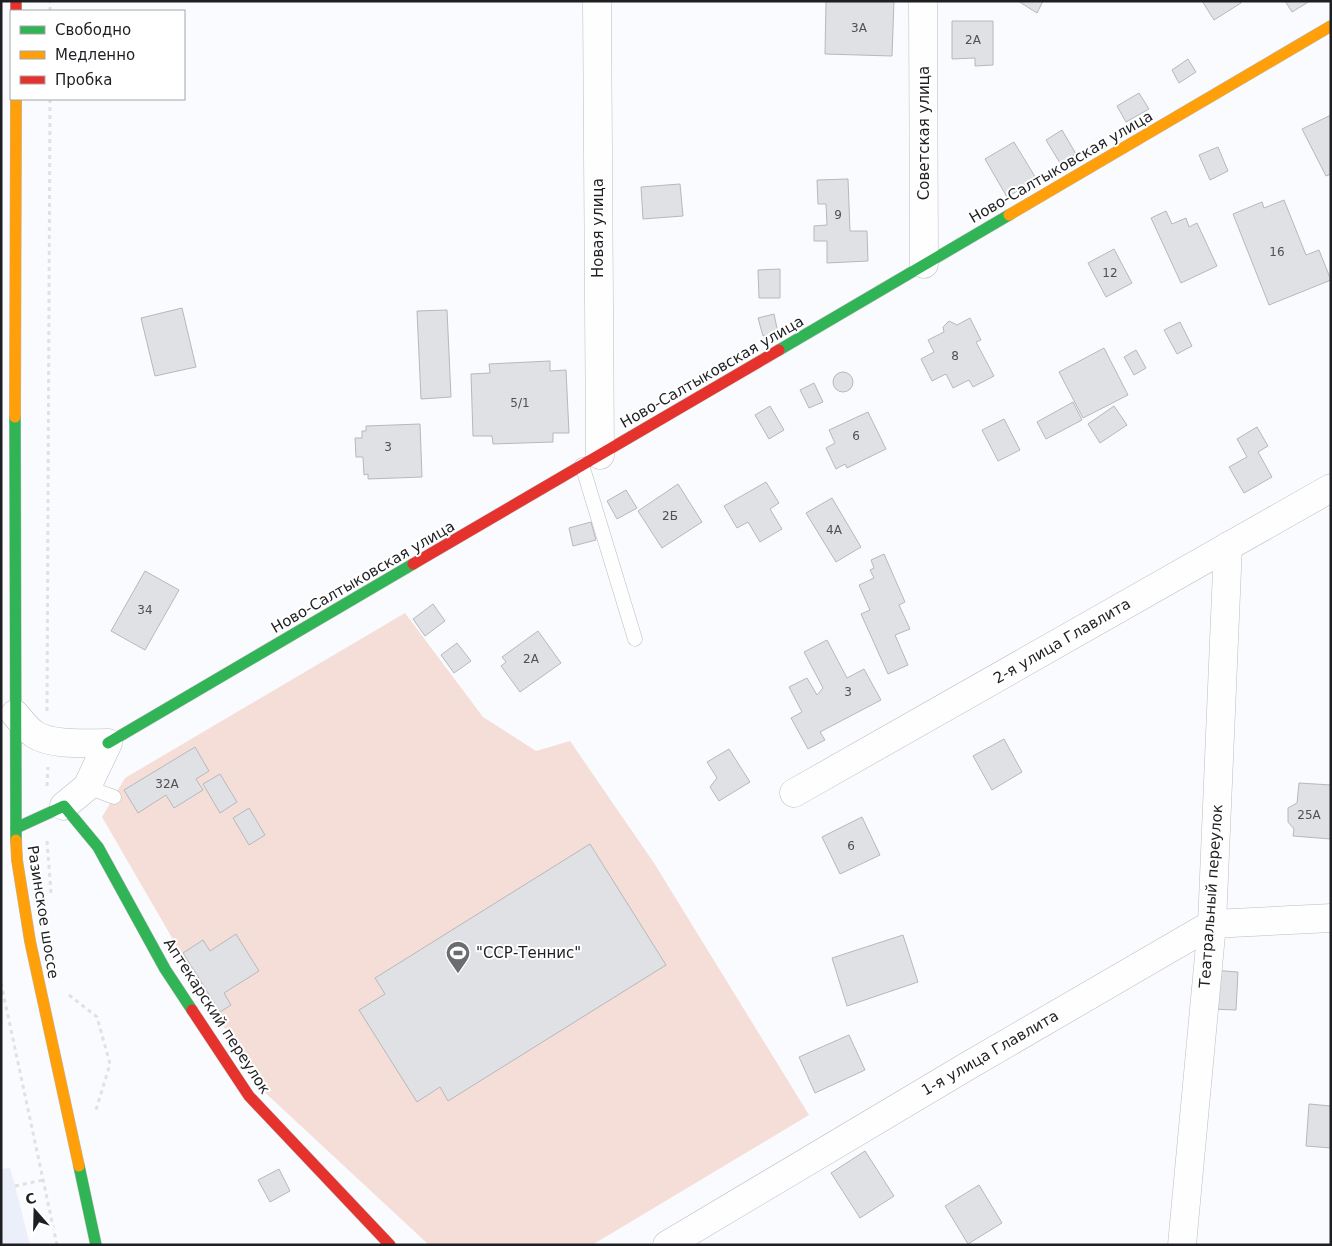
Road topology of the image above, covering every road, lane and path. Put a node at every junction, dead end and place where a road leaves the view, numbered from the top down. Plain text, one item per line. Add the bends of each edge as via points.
1 (597, 1) edge
2 (923, 1) edge
3 (1331, 26) edge
4 (16, 100) edge
5 (50, 100) edge
6 (924, 264) junction
7 (591, 460) junction
8 (1331, 488) edge
9 (1228, 546) junction
10 (635, 639) dead end
11 (15, 714) junction
12 (47, 716) dead end
13 (108, 744) junction
14 (48, 761) dead end
15 (87, 786) junction
16 (8, 792) edge
17 (794, 794) dead end
18 (55, 798) junction
19 (114, 798) dead end
20 (16, 828) junction
21 (47, 841) dead end
22 (51, 900) dead end
23 (1331, 918) edge
24 (1212, 924) junction
25 (1, 983) edge
26 (68, 986) dead end
27 (94, 1114) dead end
28 (42, 1180) junction
29 (15, 1186) dead end
30 (57, 1245) edge
31 (96, 1245) edge
32 (390, 1245) edge
33 (667, 1245) edge
34 (1182, 1245) edge

1 - 7 street, Новая улица
2 - 6 street, Советская улица
3 - 6 street, Ново-Салтыковская улица
4 - 11 street, Разинское шоссе
5 - 12 path
6 - 7 street, Ново-Салтыковская улица
7 - 10 lane
7 - 13 street, Ново-Салтыковская улица
8 - 9 street, 2-я улица Главлита
9 - 17 street, 2-я улица Главлита
9 - 24 street, Театральный переулок
11 - 13 street via 34,734 48,740
11 - 16 street, Разинское шоссе
13 - 15 street
14 - 18 path
15 - 18 street
15 - 19 lane
16 - 20 street, Разинское шоссе
18 - 20 street
18 - 32 street, Аптекарский переулок via 98,847 165,969 249,1096
20 - 31 street, Разинское шоссе via 17,860 30,941
21 - 22 path
23 - 24 street, 1-я улица Главлита
24 - 33 street, 1-я улица Главлита
24 - 34 street, Театральный переулок
25 - 28 path
26 - 27 path via 69,996 97,1017 110,1064
28 - 29 path
28 - 30 path

